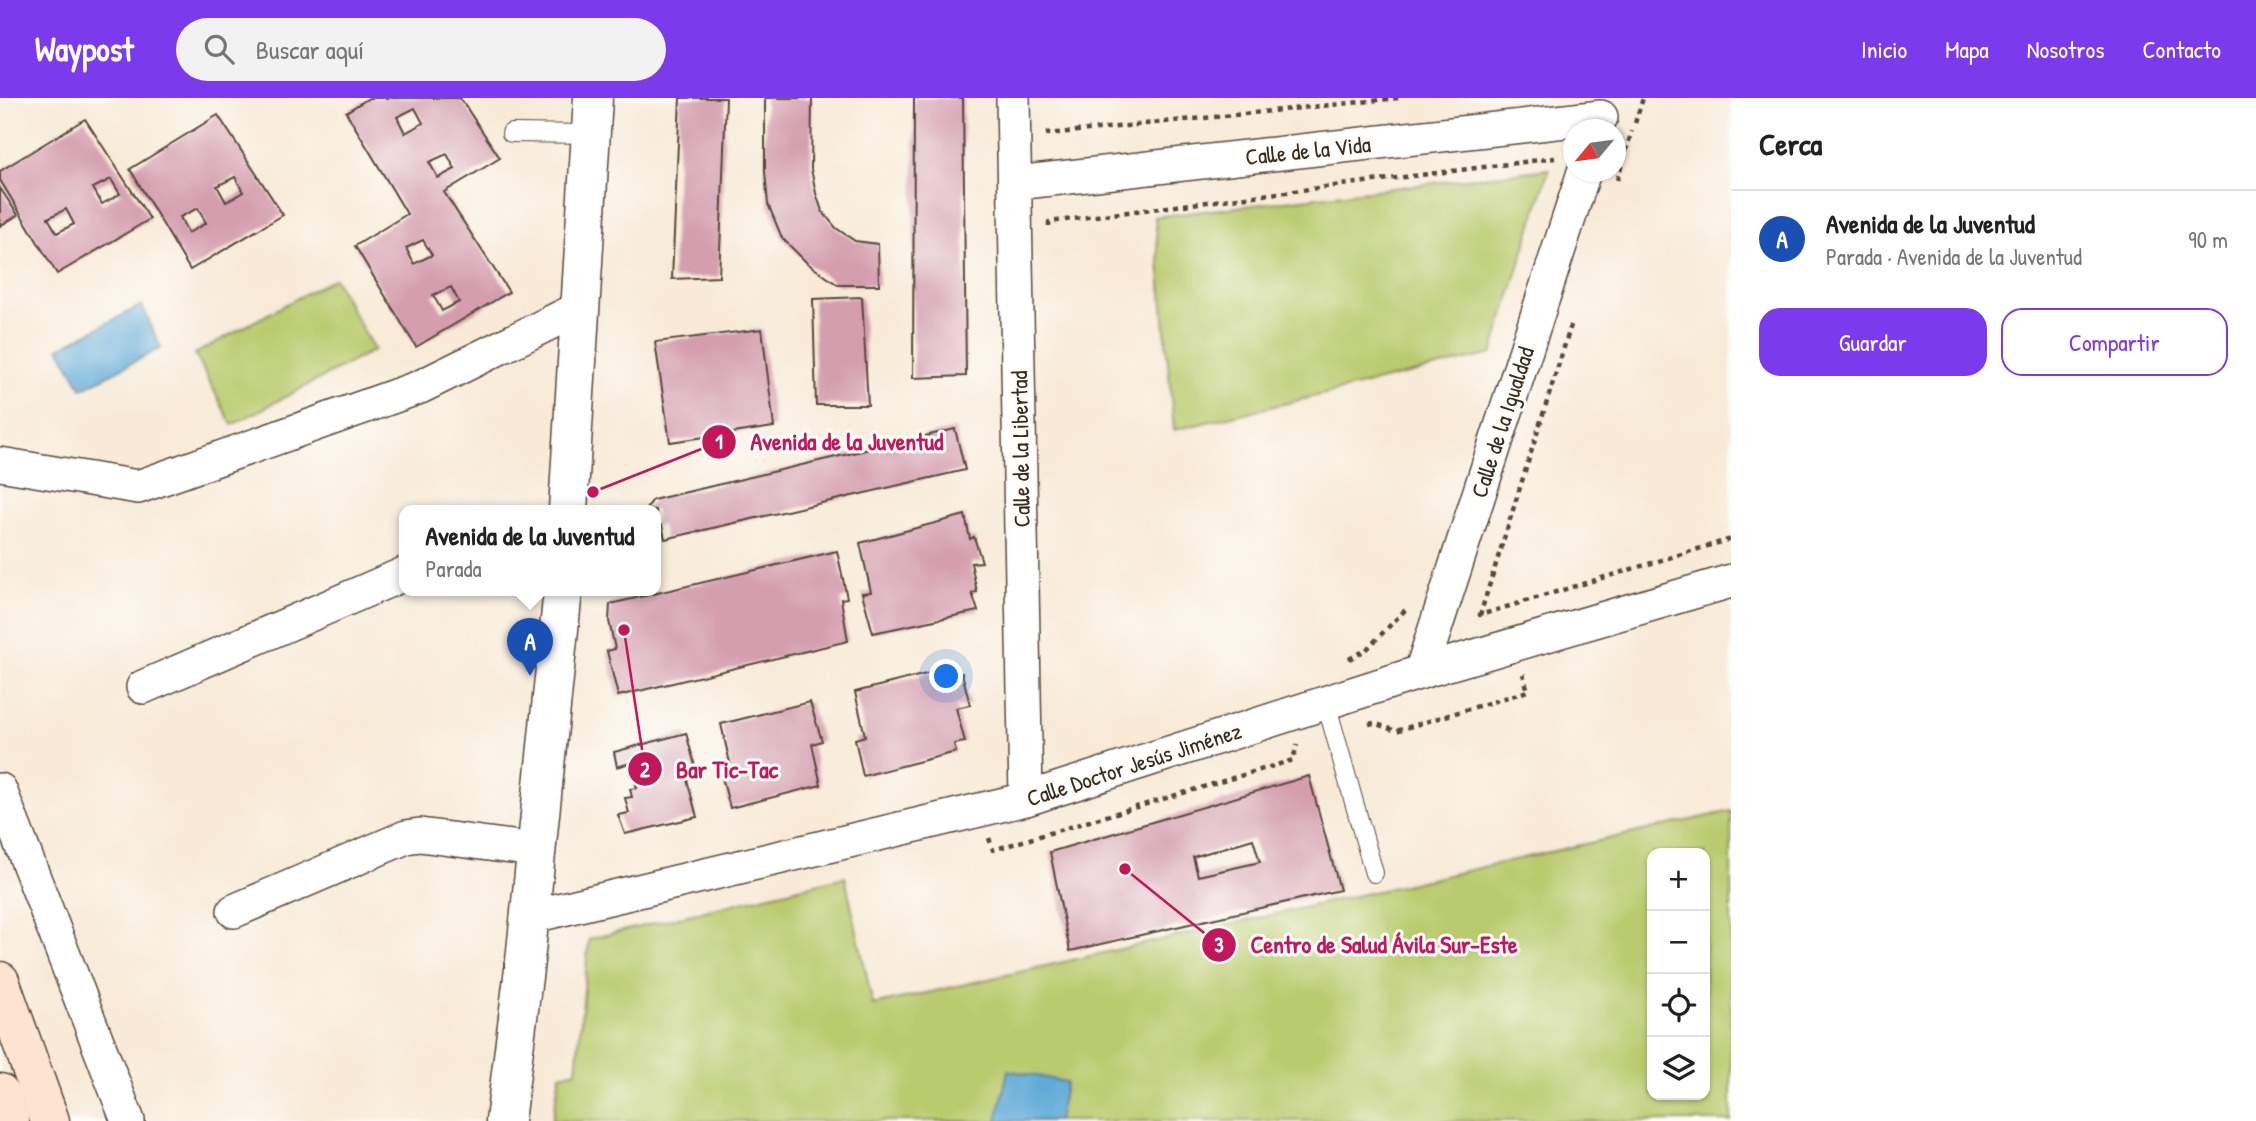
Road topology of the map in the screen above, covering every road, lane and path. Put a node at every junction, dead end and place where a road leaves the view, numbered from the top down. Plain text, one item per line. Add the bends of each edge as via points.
1 (1013, 98) edge
2 (1399, 98) edge
3 (1643, 98) edge
4 (1601, 115) edge
5 (592, 116) edge
6 (1047, 122) dead end
7 (511, 133) dead end
8 (1563, 164) edge
9 (1566, 182) edge
10 (1016, 183) junction
11 (1614, 191) dead end
12 (1050, 236) dead end
13 (580, 307) junction
14 (1572, 323) dead end
15 (0, 464) edge
16 (568, 505) edge
17 (1731, 539) edge
18 (399, 576) edge
19 (1731, 581) edge
20 (562, 596) edge
21 (1442, 609) junction
22 (1480, 615) junction
23 (1344, 662) dead end
24 (1421, 672) junction
25 (143, 687) dead end
26 (1326, 703) junction
27 (0, 790) edge
28 (1026, 799) junction
29 (536, 850) junction
30 (1374, 873) dead end
31 (234, 911) dead end
32 (528, 917) junction
33 (0, 981) edge
34 (0, 1093) edge
35 (10, 1121) edge
36 (50, 1121) edge
37 (128, 1121) edge
38 (505, 1121) edge

1 - 10 street, Calle de la Libertad
2 - 6 path via 1048,134
3 - 11 path
4 - 10 street, Calle de la Vida
5 - 7 lane
5 - 13 street
8 - 12 path via 1558,158 1049,222
9 - 21 street, Calle de la Igualdad
10 - 28 street, Calle de la Libertad
13 - 15 street via 420,387 138,487
13 - 16 street
14 - 22 path
17 - 22 path
18 - 25 street
19 - 24 street, Calle Doctor Jesús Jiménez
20 - 29 street
21 - 22 path
21 - 23 path via 1411,604 1366,650
21 - 24 street, Calle de la Igualdad
24 - 26 street, Calle Doctor Jesús Jiménez
26 - 28 street, Calle Doctor Jesús Jiménez
26 - 30 lane
27 - 37 street
28 - 32 street, Calle Doctor Jesús Jiménez
29 - 31 street via 406,837
29 - 32 street
32 - 38 street
33 - 36 main road
34 - 35 main road

